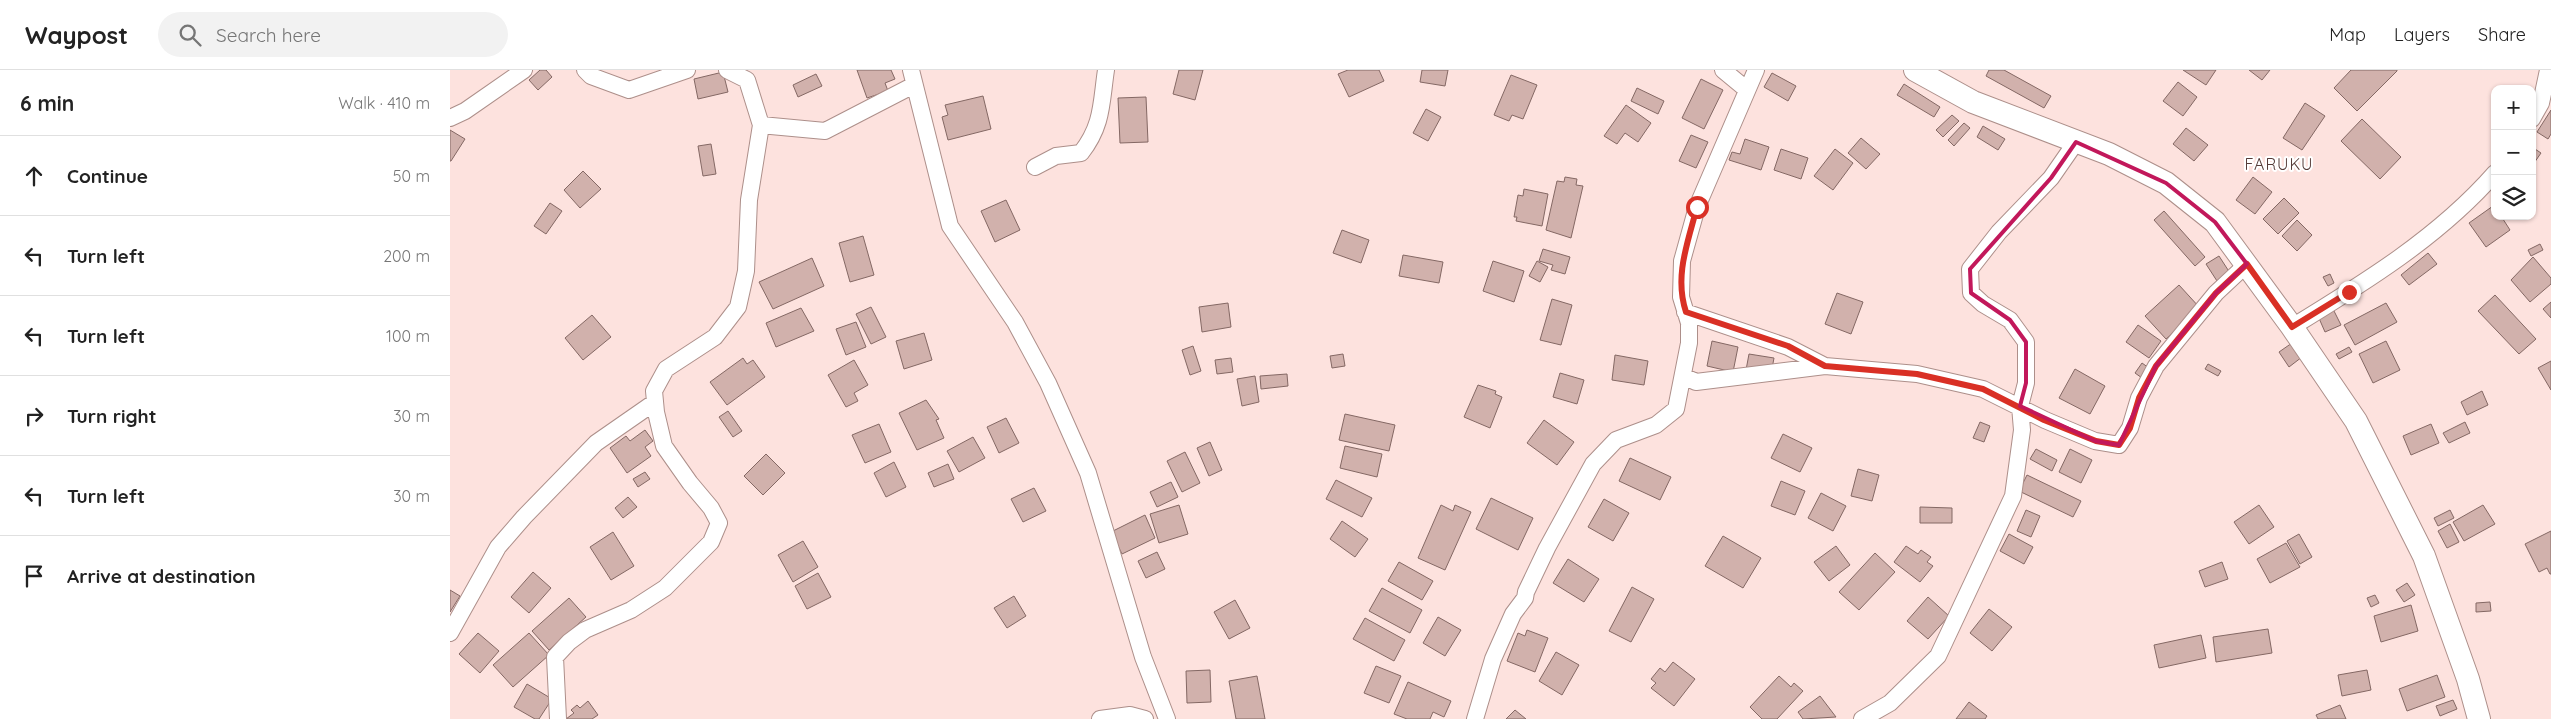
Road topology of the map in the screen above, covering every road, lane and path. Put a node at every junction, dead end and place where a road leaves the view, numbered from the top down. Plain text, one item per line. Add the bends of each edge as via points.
1 (502, 70) edge
2 (585, 70) edge
3 (688, 70) edge
4 (728, 70) edge
5 (1106, 70) edge
6 (1723, 70) edge
7 (1756, 70) edge
8 (1915, 70) edge
9 (2548, 70) edge
10 (522, 71) edge
11 (912, 77) edge
12 (1746, 89) junction
13 (2536, 112) edge
14 (450, 118) edge
15 (761, 126) junction
16 (2076, 142) junction
17 (1035, 168) dead end
18 (2494, 175) edge
19 (2247, 264) junction
20 (1686, 312) junction
21 (2292, 327) junction
22 (1825, 366) junction
23 (1683, 376) junction
24 (655, 402) junction
25 (2020, 406) junction
26 (450, 633) edge
27 (558, 719) edge
28 (1100, 719) edge
29 (1145, 719) edge
30 (1167, 719) edge
31 (1475, 719) edge
32 (1862, 719) edge
33 (2479, 719) edge

1 - 10 street
2 - 3 street via 590,76 629,90
4 - 15 street via 747,80
5 - 17 street via 1098,125 1092,138 1081,153 1056,156
6 - 12 street
7 - 12 street
8 - 16 street via 1973,102
9 - 13 street
10 - 14 street
11 - 15 street via 825,132
11 - 30 street via 950,226 1015,322 1048,383 1088,473 1144,657
12 - 20 street via 1697,207 1681,277 1681,297
15 - 24 street via 749,200 746,272 738,307 715,337 666,369 654,391
16 - 19 street via 2109,154 2166,183 2215,222
16 - 25 street via 2051,178 1999,232 1970,269 1970,293 2010,320 2026,342 2026,384
18 - 21 street via 2430,234 2349,292
19 - 21 street
19 - 25 street via 2216,293 2156,366 2139,398 2130,428 2119,445 2096,441 2044,420
20 - 22 street via 1788,346
20 - 23 street via 1689,343
21 - 33 street via 2356,421 2424,556
22 - 23 street via 1696,382
22 - 25 street via 1917,374 1983,389
23 - 31 street via 1676,409 1656,425 1616,440 1593,464 1547,548 1526,598 1513,614 1493,658
24 - 26 street via 596,443 524,517 498,547
24 - 27 street via 664,446 719,523 711,542 665,588 632,610 585,630 555,657
25 - 32 street via 2022,430 2013,496 1938,656 1890,703
28 - 29 street via 1130,715

